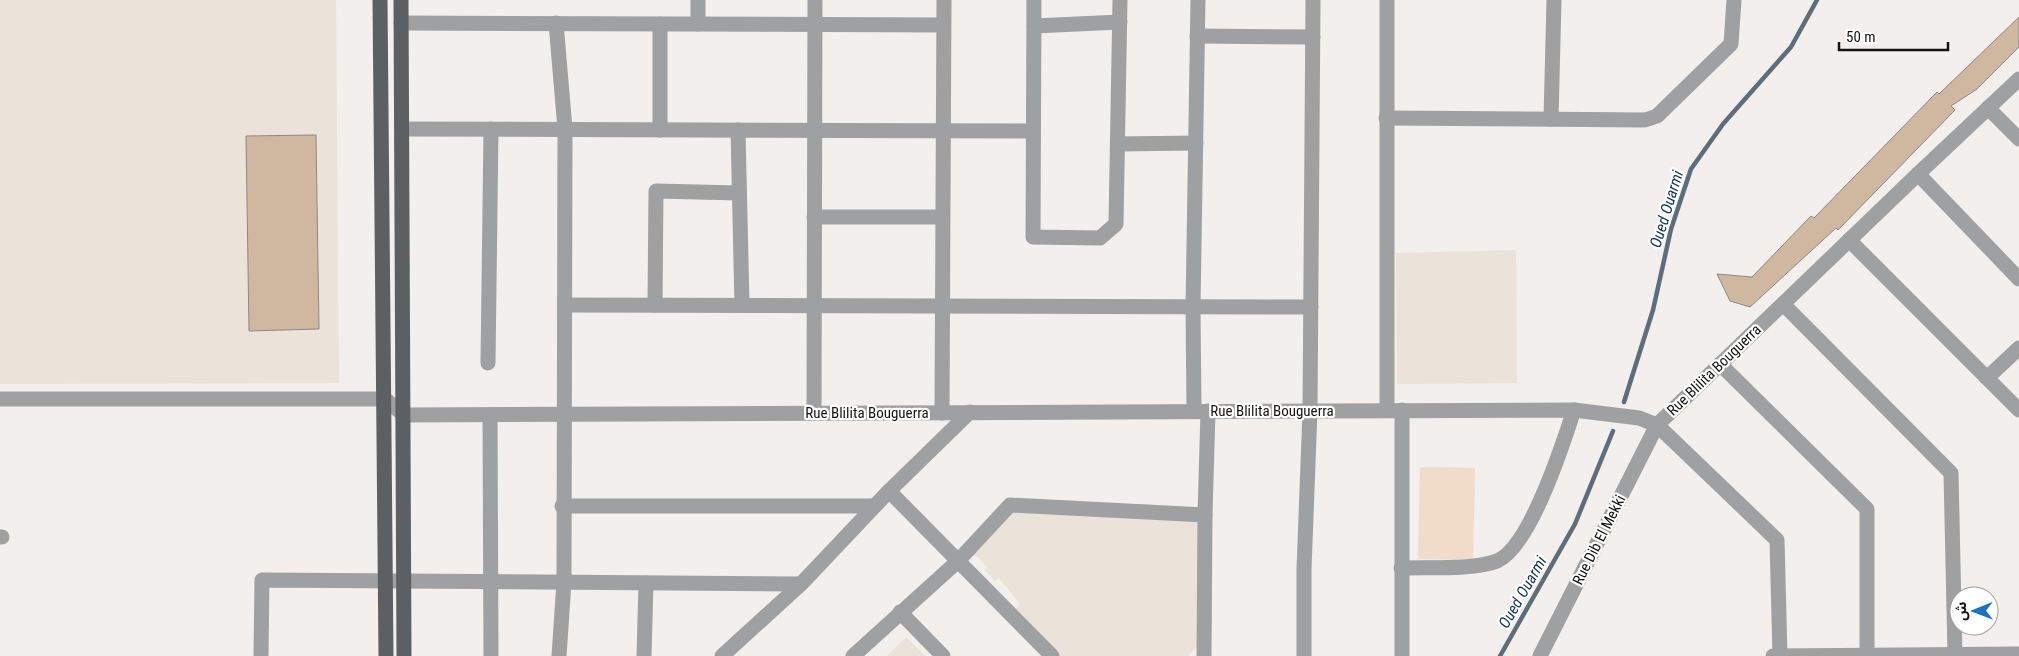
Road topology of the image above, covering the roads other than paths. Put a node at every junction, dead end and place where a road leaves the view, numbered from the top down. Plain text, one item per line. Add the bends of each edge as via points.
1 (380, 0) edge
2 (401, 0) edge
3 (698, 0) edge
4 (815, 0) edge
5 (944, 0) edge
6 (1034, 0) edge
7 (1120, 0) edge
8 (1198, 0) edge
9 (1313, 0) edge
10 (1387, 0) edge
11 (1554, 0) edge
12 (1734, 0) edge
13 (1120, 22) junction
14 (401, 23) junction
15 (556, 24) junction
16 (660, 24) junction
17 (698, 24) junction
18 (815, 24) junction
19 (943, 25) junction
20 (1034, 26) junction
21 (1197, 36) junction
22 (1313, 36) junction
23 (2019, 78) edge
24 (1988, 108) junction
25 (1386, 118) junction
26 (1551, 119) junction
27 (402, 129) junction
28 (492, 129) junction
29 (565, 130) junction
30 (660, 130) junction
31 (738, 130) junction
32 (815, 130) junction
33 (942, 131) junction
34 (1033, 131) junction
35 (2019, 139) edge
36 (1196, 143) junction
37 (1118, 144) junction
38 (1918, 174) junction
39 (740, 192) junction
40 (814, 217) junction
41 (942, 217) junction
42 (1850, 240) junction
43 (2019, 279) edge
44 (1783, 304) junction
45 (564, 305) junction
46 (655, 305) junction
47 (742, 306) junction
48 (814, 306) junction
49 (942, 306) junction
50 (1193, 307) junction
51 (1311, 307) junction
52 (2019, 348) edge
53 (488, 363) dead end
54 (1720, 364) junction
55 (1987, 378) junction
56 (0, 399) edge
57 (385, 399) junction
58 (1386, 410) junction
59 (1402, 410) junction
60 (1574, 410) junction
61 (2019, 410) edge
62 (1201, 411) junction
63 (1310, 411) junction
64 (970, 412) junction
65 (814, 413) junction
66 (942, 413) junction
67 (563, 414) junction
68 (404, 415) junction
69 (490, 415) junction
70 (1657, 425) junction
71 (889, 491) junction
72 (562, 506) junction
73 (874, 506) junction
74 (1206, 515) junction
75 (957, 562) junction
76 (1401, 568) junction
77 (386, 581) junction
78 (405, 581) junction
79 (491, 582) junction
80 (564, 582) junction
81 (646, 583) junction
82 (801, 584) junction
83 (900, 612) junction
84 (1203, 654) edge
85 (2019, 654) edge
86 (1955, 655) junction
87 (261, 656) edge
88 (386, 656) edge
89 (404, 656) edge
90 (490, 656) edge
91 (559, 656) edge
92 (644, 656) edge
93 (722, 656) edge
94 (852, 656) edge
95 (943, 656) edge
96 (1052, 656) edge
97 (1304, 656) edge
98 (1402, 656) edge
99 (1540, 656) edge
100 (1772, 656) edge
101 (1780, 656) edge
102 (1867, 656) edge

1 - 57 main road
2 - 14 main road
3 - 17 street
4 - 18 street
5 - 19 street
6 - 20 street
7 - 13 street
8 - 21 street
9 - 22 street
10 - 25 street
11 - 26 street
12 - 26 street via 1732,44 1657,116 1645,120
13 - 20 street
13 - 37 street
14 - 15 street
14 - 27 main road
15 - 16 street
15 - 29 street
16 - 17 street
16 - 30 street
17 - 18 street
18 - 19 street
18 - 32 street
19 - 33 street
20 - 34 street
21 - 22 street
21 - 36 street
22 - 51 street
23 - 24 street
24 - 35 street
24 - 38 street
25 - 26 street
25 - 58 street
27 - 28 street
27 - 68 main road
28 - 29 street
28 - 53 street
29 - 30 street
29 - 45 street
30 - 31 street
31 - 32 street
31 - 39 street
32 - 33 street
32 - 40 street
33 - 34 street
33 - 41 street
34 - 37 street via 1033,237 1100,238 1116,224
36 - 37 street
36 - 50 street
38 - 42 street, Rue Blilita Bouguerra
38 - 43 street
39 - 46 street via 656,192
39 - 47 street
40 - 41 street
40 - 48 street
41 - 49 street
42 - 44 street, Rue Blilita Bouguerra
42 - 55 street
44 - 54 street, Rue Blilita Bouguerra
44 - 86 street via 1952,473
45 - 46 street
45 - 67 street
46 - 47 street
47 - 48 street
48 - 49 street
48 - 65 street
49 - 50 street
49 - 66 street
50 - 51 street
50 - 62 street
51 - 63 street
52 - 55 street
54 - 70 street, Rue Blilita Bouguerra
54 - 102 street via 1867,509
55 - 61 street
56 - 57 street
57 - 68 street
57 - 77 main road
58 - 59 street, Rue Blilita Bouguerra
58 - 63 street, Rue Blilita Bouguerra
59 - 60 street, Rue Blilita Bouguerra
59 - 76 street
60 - 70 street, Rue Blilita Bouguerra via 1639,418
60 - 76 street via 1556,468 1530,522 1506,556 1486,564
62 - 63 street, Rue Blilita Bouguerra
62 - 64 street, Rue Blilita Bouguerra
62 - 74 street
63 - 97 street
64 - 66 street, Rue Blilita Bouguerra
64 - 71 street
65 - 66 street, Rue Blilita Bouguerra
65 - 67 street, Rue Blilita Bouguerra
67 - 69 street, Rue Blilita Bouguerra
67 - 72 street
68 - 69 street, Rue Blilita Bouguerra
68 - 78 main road
69 - 79 street
70 - 99 street, Rue Dib El Mekki
70 - 101 street via 1777,540
71 - 73 street
71 - 75 street
72 - 73 street
72 - 80 street
73 - 82 street
74 - 75 street via 1010,505
74 - 84 street
75 - 83 street
75 - 96 street
76 - 98 street
77 - 78 street
77 - 87 street via 262,580
77 - 88 main road
78 - 79 street
78 - 89 main road
79 - 80 street
79 - 90 street
80 - 81 street
80 - 91 street
81 - 82 street
81 - 92 street
82 - 93 street
83 - 94 street
83 - 95 street
85 - 86 street
86 - 102 street
100 - 101 street
101 - 102 street

